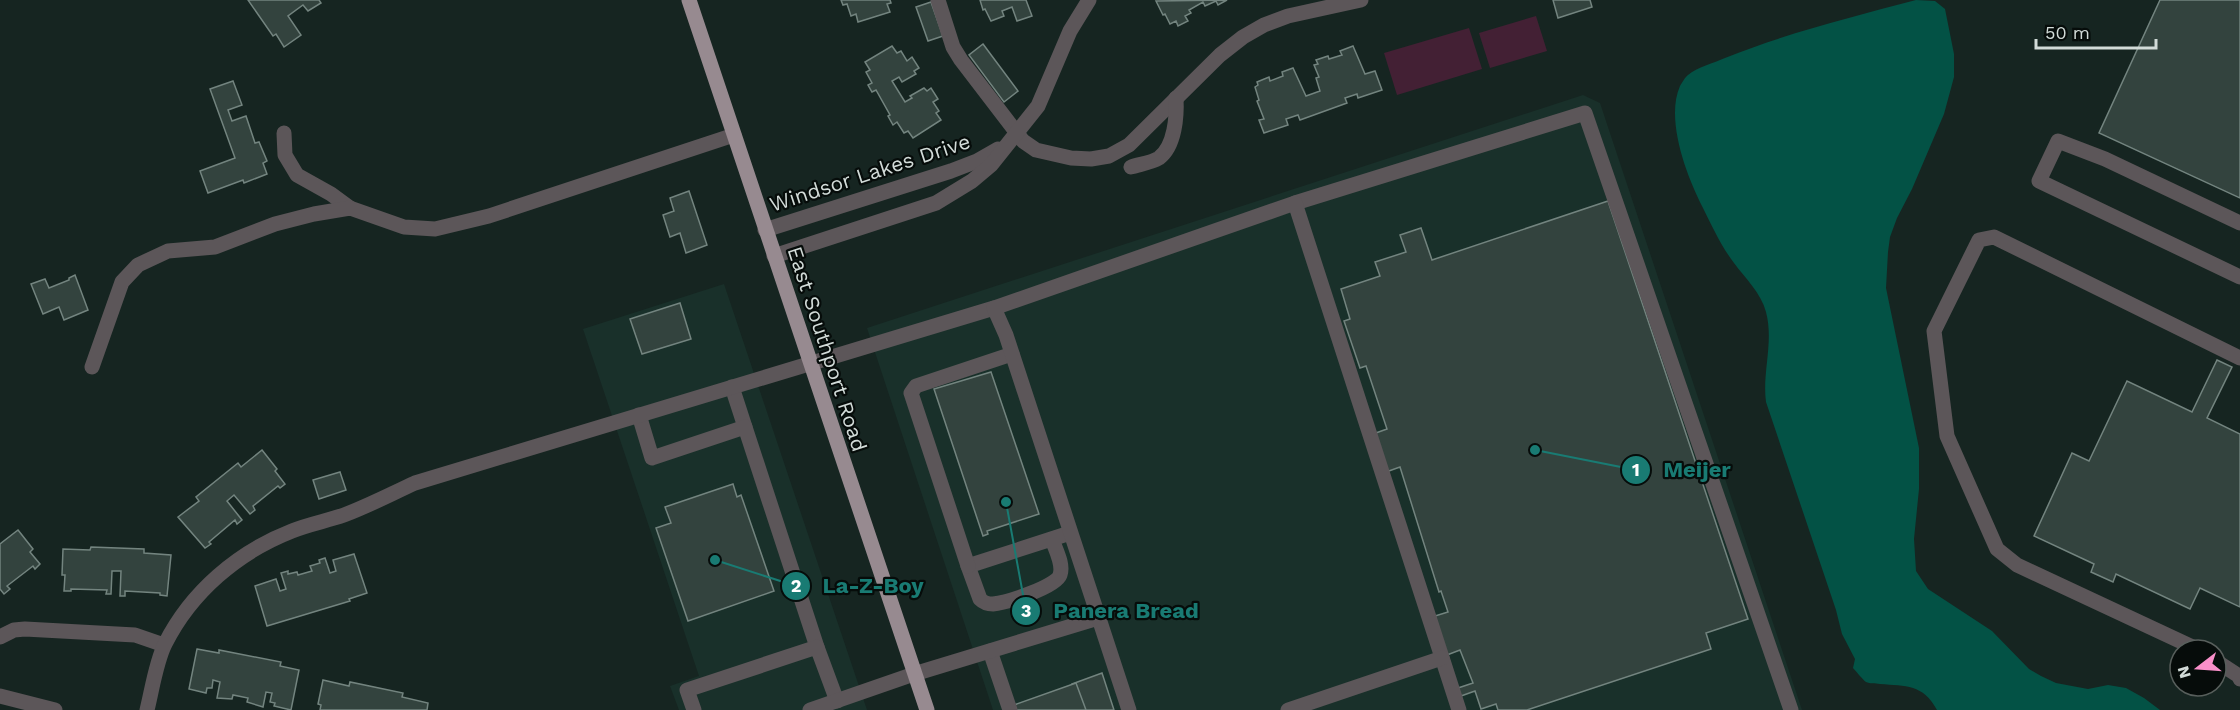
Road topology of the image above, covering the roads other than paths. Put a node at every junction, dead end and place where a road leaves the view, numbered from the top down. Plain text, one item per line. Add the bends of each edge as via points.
1 (689, 0) edge
2 (938, 0) edge
3 (1089, 0) edge
4 (1361, 0) edge
5 (1176, 98) junction
6 (284, 133) dead end
7 (734, 135) junction
8 (1017, 135) junction
9 (1131, 167) dead end
10 (1295, 203) junction
11 (350, 208) junction
12 (2240, 223) edge
13 (765, 230) junction
14 (774, 256) junction
15 (2240, 278) edge
16 (994, 308) junction
17 (1012, 354) junction
18 (2240, 358) edge
19 (810, 363) junction
20 (92, 366) dead end
21 (732, 387) junction
22 (639, 415) junction
23 (744, 427) junction
24 (1070, 533) junction
25 (1052, 539) junction
26 (968, 566) junction
27 (1098, 618) junction
28 (0, 637) edge
29 (2173, 638) edge
30 (164, 645) junction
31 (817, 647) junction
32 (990, 651) junction
33 (1442, 658) junction
34 (2228, 669) edge
35 (914, 674) junction
36 (2240, 679) edge
37 (0, 696) edge
38 (837, 701) junction
39 (54, 710) edge
40 (147, 710) edge
41 (694, 710) edge
42 (810, 710) edge
43 (927, 710) edge
44 (1010, 710) edge
45 (1129, 710) edge
46 (1288, 710) edge
47 (1459, 710) edge
48 (1791, 710) edge

1 - 7 main road, East Southport Road
2 - 8 street via 959,57
3 - 8 street, Windsor Lakes Drive via 1070,31 1038,106
4 - 5 street via 1290,15 1254,30 1228,48
5 - 8 street via 1129,145 1103,158 1086,160 1036,150
5 - 9 street via 1176,126 1164,152 1153,161
6 - 11 street via 285,155 297,176
7 - 11 street via 489,216 435,229 404,227
7 - 13 main road, East Southport Road
8 - 13 street, Windsor Lakes Drive via 993,152 951,171
8 - 14 street, Windsor Lakes Drive via 972,181 936,203
10 - 16 street
10 - 33 street
10 - 48 street via 1585,113
11 - 20 street via 275,224 215,247 168,251 138,265 122,282
12 - 15 street via 2058,141 2039,182
13 - 14 main road, East Southport Road
14 - 19 main road, East Southport Road
16 - 17 street
16 - 19 street
17 - 24 street
17 - 26 street via 916,386 911,393
18 - 29 street via 1994,237 1979,240 1934,331 1947,436 1997,549 2017,565
19 - 21 street
19 - 35 main road, East Southport Road
21 - 22 street
21 - 23 street
22 - 23 street via 652,458
22 - 30 street via 415,483 345,514 271,540 232,563 207,585
23 - 31 street
24 - 25 street
24 - 27 street
25 - 26 street
25 - 26 street via 1061,566 1057,581 995,604 980,599
27 - 32 street
27 - 45 street
28 - 30 street via 25,629 135,635
30 - 40 street
31 - 38 street
31 - 41 street via 687,690
32 - 35 street
32 - 44 street
33 - 46 street
33 - 47 street
34 - 36 street
35 - 38 street
35 - 43 main road, East Southport Road
37 - 39 street
38 - 42 street

